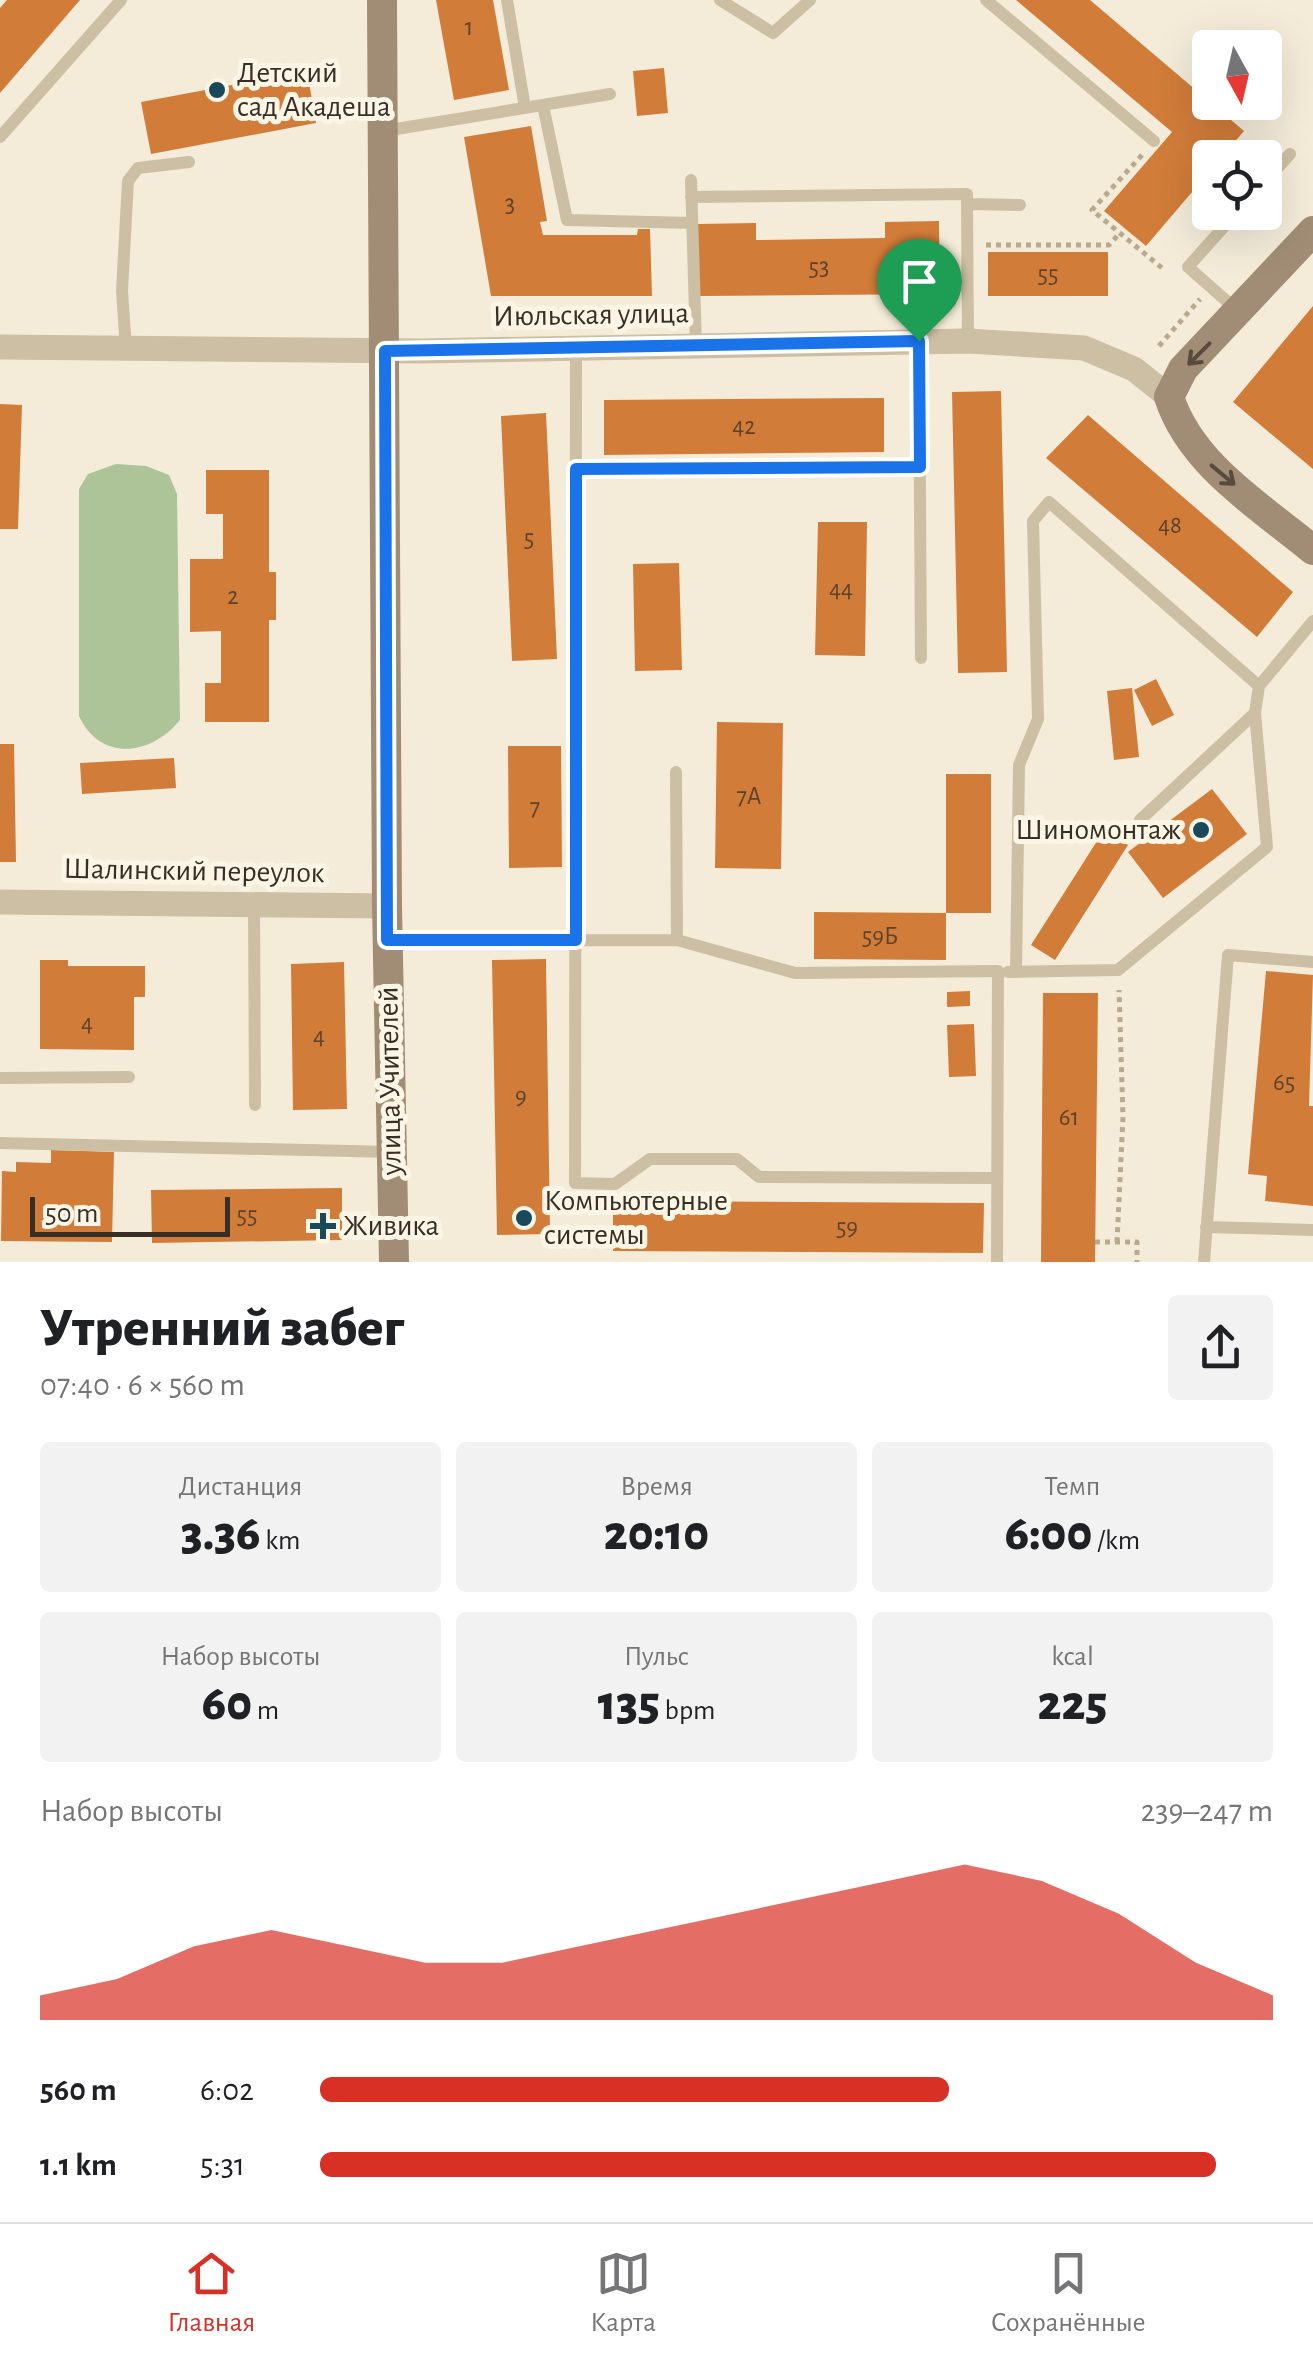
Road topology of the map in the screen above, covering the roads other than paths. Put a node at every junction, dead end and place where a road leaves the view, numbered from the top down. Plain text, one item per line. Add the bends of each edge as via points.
1 (121, 0) edge
2 (382, 0) edge
3 (507, 0) edge
4 (720, 0) edge
5 (810, 0) edge
6 (986, 0) edge
7 (610, 94) dead end
8 (543, 104) junction
9 (525, 108) junction
10 (384, 131) junction
11 (0, 136) edge
12 (1154, 141) road end
13 (1290, 154) dead end
14 (189, 162) dead end
15 (1282, 163) edge
16 (691, 180) dead end
17 (691, 198) junction
18 (967, 204) junction
19 (1020, 205) dead end
20 (692, 224) junction
21 (1222, 230) edge
22 (1313, 231) edge
23 (1240, 313) junction
24 (919, 341) junction
25 (968, 341) junction
26 (696, 346) junction
27 (0, 348) edge
28 (126, 348) junction
29 (576, 348) junction
30 (385, 351) junction
31 (1169, 397) junction
32 (920, 467) junction
33 (576, 469) junction
34 (1313, 550) edge
35 (1313, 621) edge
36 (921, 658) dead end
37 (1259, 686) junction
38 (1256, 713) junction
39 (676, 772) dead end
40 (1140, 820) dead end
41 (0, 902) edge
42 (254, 904) junction
43 (386, 906) junction
44 (387, 940) junction
45 (576, 940) junction
46 (677, 940) junction
47 (1313, 962) edge
48 (998, 972) junction
49 (1016, 972) junction
50 (130, 1077) dead end
51 (0, 1078) edge
52 (255, 1105) dead end
53 (0, 1143) edge
54 (392, 1152) junction
55 (997, 1178) junction
56 (1206, 1226) junction
57 (1313, 1230) edge
58 (394, 1262) edge
59 (997, 1262) edge
60 (1204, 1262) edge

1 - 11 lane
2 - 10 street, улица Учителей
3 - 9 lane
4 - 5 lane via 773,33
6 - 12 lane
7 - 8 lane
8 - 9 lane
8 - 20 lane via 566,220
9 - 10 lane
10 - 30 street, улица Учителей
13 - 15 lane
14 - 28 lane via 138,168 128,181
16 - 17 lane
17 - 18 lane via 967,194
17 - 20 lane
18 - 19 lane
18 - 25 lane
20 - 26 lane
21 - 23 lane via 1188,267
22 - 23 street
23 -> 31 street via 1184,369
24 - 25 street, Июльская улица
24 - 26 street, Июльская улица
24 - 32 lane
25 - 31 street, Июльская улица via 1084,348 1134,369
26 - 29 street, Июльская улица
27 - 28 street, Июльская улица
28 - 30 street, Июльская улица
29 - 30 street, Июльская улица
29 - 33 lane
30 - 43 street, улица Учителей
31 -> 34 street via 1200,455
32 - 33 lane
32 - 36 lane
33 - 45 lane
35 - 37 lane
37 - 38 lane
37 - 49 lane via 1049,502 1033,521 1038,719 1019,765
38 - 40 lane
38 - 49 lane via 1268,847 1118,970
39 - 46 lane
41 - 42 street, Шалинский переулок
42 - 43 street, Шалинский переулок
42 - 52 lane
43 - 44 street, улица Учителей
44 - 45 lane
44 - 54 street, улица Учителей
45 - 46 lane
45 - 55 lane via 575,1183 615,1184 650,1159 738,1159 758,1177
46 - 48 lane via 796,973
47 - 56 lane via 1228,955
48 - 49 lane
48 - 55 lane
50 - 51 lane
53 - 54 lane
54 - 58 street, улица Учителей
55 - 59 lane
56 - 57 lane
56 - 60 lane

